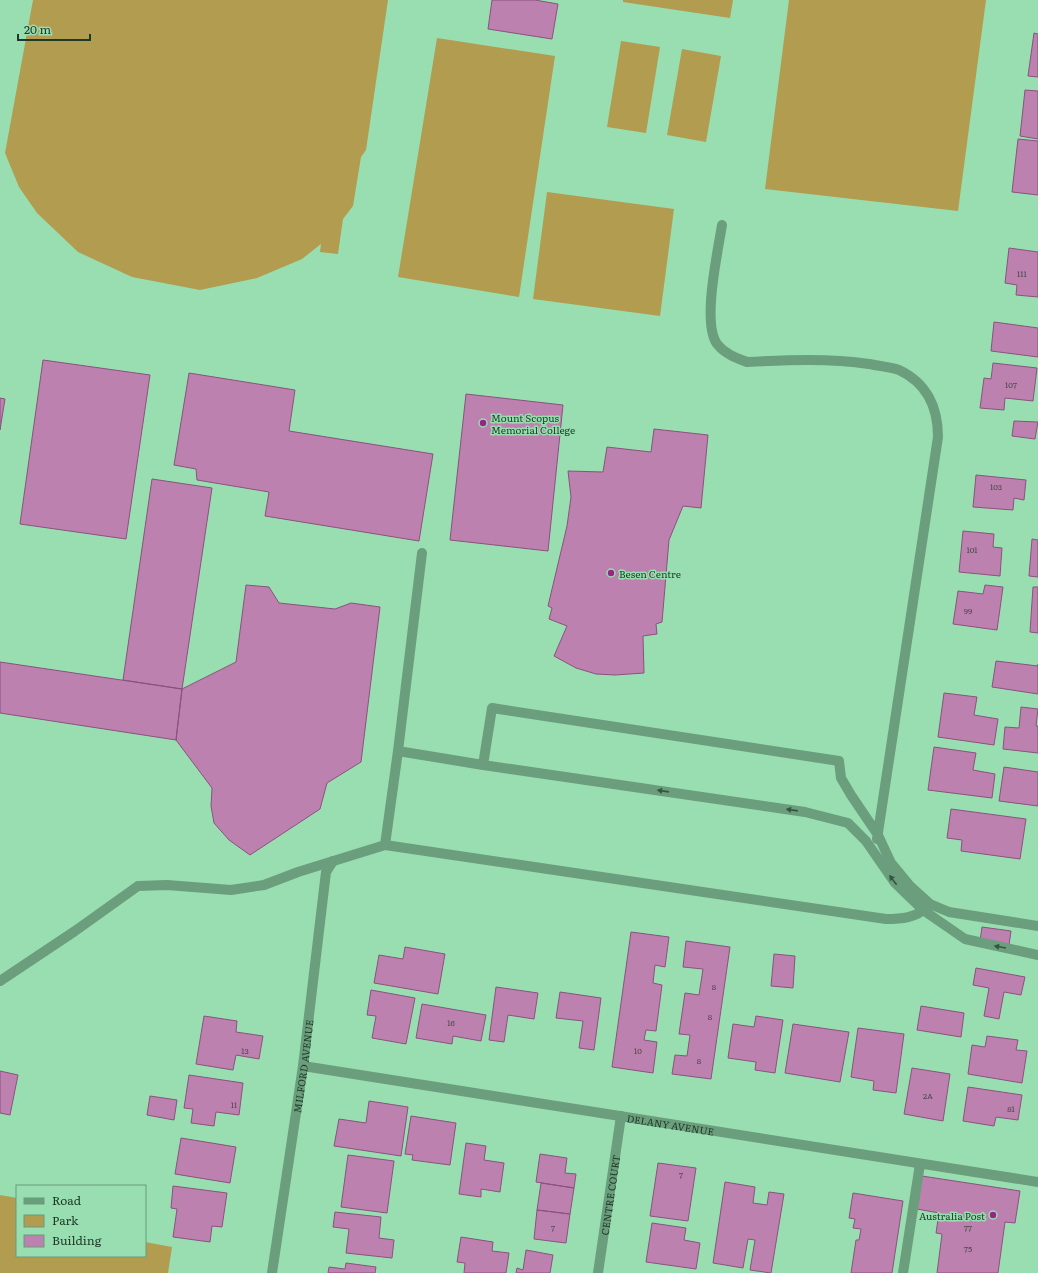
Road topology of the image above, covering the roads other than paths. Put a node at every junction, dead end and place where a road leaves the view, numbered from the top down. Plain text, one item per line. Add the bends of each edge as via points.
1 (722, 225) dead end
2 (422, 553) dead end
3 (398, 751) junction
4 (483, 765) junction
5 (878, 835) junction
6 (385, 845) junction
7 (876, 857) junction
8 (333, 861) junction
9 (927, 907) junction
10 (1038, 926) edge
11 (1038, 955) edge
12 (0, 982) edge
13 (303, 1066) junction
14 (621, 1116) junction
15 (920, 1164) junction
16 (1038, 1182) edge
17 (272, 1273) edge
18 (598, 1273) edge
19 (903, 1273) edge

1 - 5 street via 711,300 710,329 717,345 731,356 747,362 853,362 899,370 927,391 938,420 937,445
2 - 3 street
3 - 4 street
3 - 6 street
4 - 5 street via 492,708 839,761 841,778
7 -> 4 street via 866,841 848,823 805,812
5 - 7 street
5 - 9 street via 891,863
6 - 8 street
6 - 9 street via 886,919 904,919
9 -> 7 street via 895,883
8 - 12 street via 264,885 231,890 167,885 138,886
8 - 13 street, MILFORD AVENUE via 326,872
9 - 10 street
11 -> 9 street via 965,939
13 - 14 street, DELANY AVENUE
13 - 17 street, MILFORD AVENUE
14 - 15 street, DELANY AVENUE
14 - 18 street, CENTRE COURT
15 - 16 street, DELANY AVENUE
15 - 19 street

